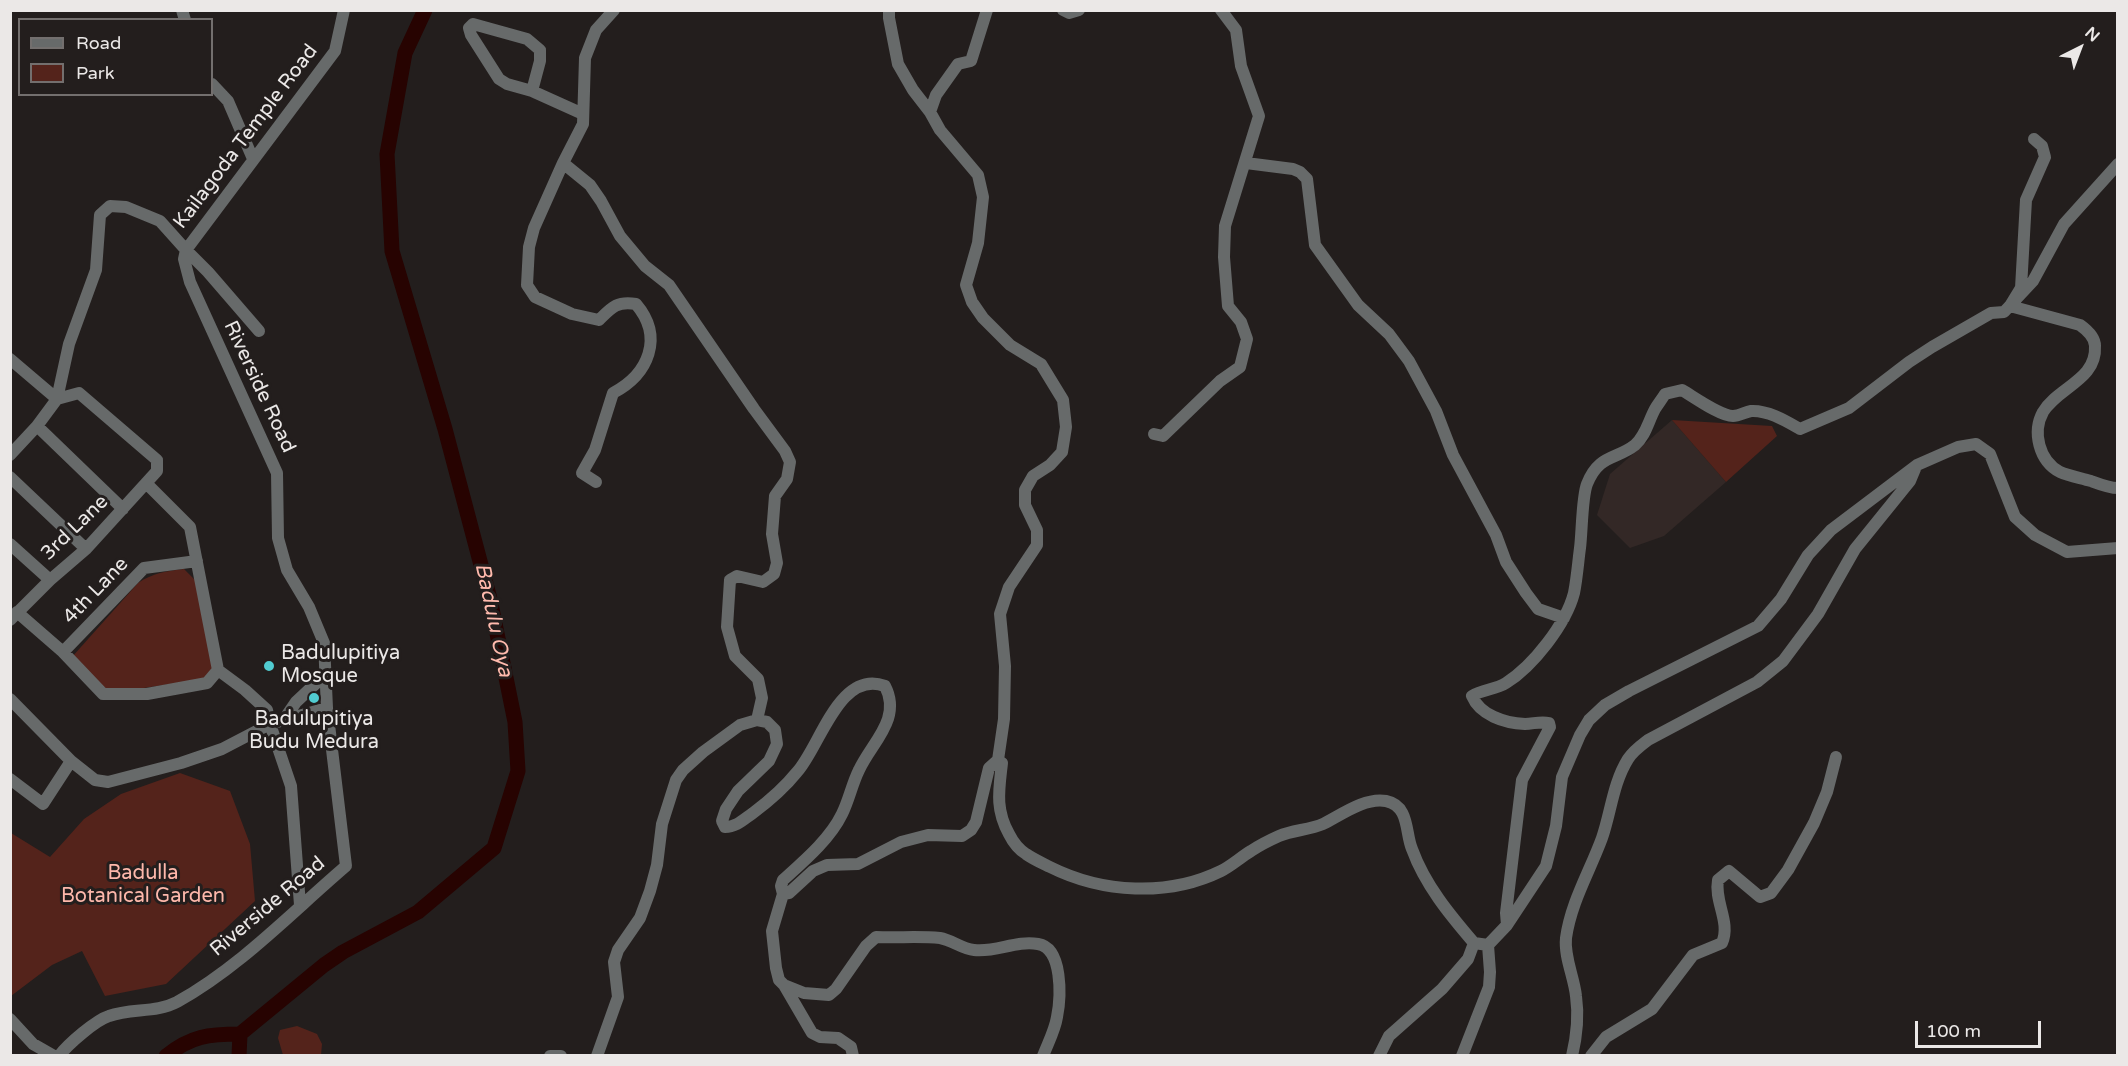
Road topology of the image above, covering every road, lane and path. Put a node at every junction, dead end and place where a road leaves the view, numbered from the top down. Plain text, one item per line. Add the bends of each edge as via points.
1 (344, 10) edge
2 (614, 10) edge
3 (889, 10) edge
4 (987, 10) edge
5 (1063, 10) edge
6 (1079, 10) edge
7 (1221, 10) edge
8 (213, 85) edge
9 (532, 91) junction
10 (930, 112) junction
11 (583, 114) junction
12 (2034, 139) dead end
13 (253, 159) junction
14 (563, 163) junction
15 (1246, 163) junction
16 (2118, 164) edge
17 (186, 250) junction
18 (2010, 306) junction
19 (259, 331) dead end
20 (10, 359) edge
21 (57, 399) junction
22 (37, 426) junction
23 (1154, 434) dead end
24 (10, 454) edge
25 (1917, 465) junction
26 (10, 477) edge
27 (596, 482) dead end
28 (146, 483) junction
29 (2118, 488) edge
30 (123, 509) junction
31 (10, 544) edge
32 (2118, 548) edge
33 (86, 549) junction
34 (197, 561) junction
35 (50, 580) junction
36 (14, 616) edge
37 (1564, 618) junction
38 (63, 652) junction
39 (218, 670) junction
40 (327, 673) junction
41 (10, 699) edge
42 (327, 708) junction
43 (757, 720) junction
44 (283, 721) junction
45 (270, 724) junction
46 (1836, 757) dead end
47 (998, 760) junction
48 (70, 761) junction
49 (10, 779) edge
50 (783, 894) junction
51 (300, 905) junction
52 (1507, 925) junction
53 (1474, 944) junction
54 (1488, 945) junction
55 (784, 985) junction
56 (10, 1019) edge
57 (54, 1056) edge
58 (59, 1056) edge
59 (550, 1056) edge
60 (561, 1056) edge
61 (597, 1056) edge
62 (853, 1056) edge
63 (1043, 1056) edge
64 (1379, 1056) edge
65 (1462, 1056) edge
66 (1572, 1056) edge
67 (1591, 1056) edge

1 - 13 street, Kailagoda Temple Road via 335,51
2 - 11 street via 596,30 585,58
3 - 10 street via 898,63
4 - 10 street via 971,61 958,64 936,95
5 - 6 street via 1069,14
7 - 15 street via 1236,30 1241,66 1259,116
8 - 13 street via 228,101
9 - 9 street via 540,50 526,39 473,24 469,28 471,35 499,79
9 - 11 street
10 - 47 street via 978,175 983,197 978,243 966,285 972,302 1010,345 1041,364 1064,400 1066,427 1062,452 1033,476 1024,490 1025,505 1037,530 1037,545 1009,587 1000,614 1005,666
11 - 14 street via 583,124
12 - 18 street via 2046,157 2026,200 2021,288
13 - 17 street, Kailagoda Temple Road
14 - 27 street via 534,228 527,285 535,297 572,315 599,320 623,302 636,304 645,315 652,337 644,366 626,386 613,393 595,450 582,473
14 - 43 street via 590,185 620,236 645,266 669,285 789,462 787,479 775,496 774,574 763,582 737,576 730,580 727,627 735,656 758,679 762,698
15 - 23 street via 1225,226 1224,257 1228,306 1241,322 1247,339 1240,367 1163,436
15 - 37 street via 1293,170 1306,179 1315,245 1358,305 1389,334 1409,361 1506,562 1526,593 1538,609
16 - 18 street via 2064,224 2033,281
17 - 19 street
17 - 21 street via 159,221 126,207 110,206 100,215 96,270 69,344
17 - 40 street, Riverside Road via 184,260 190,282 277,473 278,538 287,570 324,643
18 - 29 street via 2080,325 2095,342 2095,357 2089,370 2045,410 2037,427 2039,448 2060,472
18 - 37 street via 1916,357 1849,408 1800,429 1784,419 1753,411 1732,416 1722,413 1682,390 1665,394 1644,434 1633,446 1602,461 1587,485 1577,576
20 - 21 street
21 - 22 street
21 - 28 street, 3rd Lane via 80,393 157,460 157,471
22 - 24 street
22 - 30 street
25 - 32 street via 1958,447 1976,444 1990,454 2015,517 2035,535 2067,552
25 - 52 street via 1831,530 1808,555 1781,599 1758,626 1629,691 1589,720 1562,777 1546,866
25 - 66 street via 1910,481 1855,549 1818,614 1783,661 1757,682 1648,740 1627,760 1602,838 1575,901 1566,939 1578,1032
26 - 33 street
28 - 30 street, 3rd Lane
28 - 34 street via 190,528
30 - 33 street, 3rd Lane
31 - 35 street
33 - 35 street, 3rd Lane
34 - 38 street, 4th Lane via 144,567
34 - 39 street
35 - 36 street, 3rd Lane
36 - 38 street
37 - 52 street via 1523,670 1506,683 1472,696 1476,705 1491,716 1524,724 1544,722 1550,727 1522,780
38 - 39 street via 103,694 147,694 207,683
39 - 45 street via 267,710
40 - 42 street, Riverside Road
40 - 44 street via 296,702
41 - 48 street
42 - 44 street
42 - 51 street, Riverside Road via 346,866
43 - 50 street via 767,722 775,730 777,744 769,761 738,791 726,809 722,821 725,827 734,827 764,805 799,771 828,719 852,690 876,683 885,686 889,695 891,710 886,727 859,769 842,815 827,837 783,879
43 - 61 street via 740,725 702,752 676,780 662,824 650,891 640,918 614,962 618,997
44 - 45 street
45 - 48 street via 222,749 108,782 95,780
45 - 51 street via 291,786
46 - 67 street via 1814,823 1771,893 1760,897 1728,871 1718,879 1726,933 1722,943 1693,955 1652,1009 1606,1037
47 - 50 street via 989,768 976,822 962,836 928,835 901,842 858,864 827,865
47 - 53 street via 1002,763 998,802 1003,823 1015,845 1024,854 1063,873 1113,888 1185,884 1221,871 1282,835 1315,827 1371,801 1388,801 1402,811 1419,867
48 - 49 street via 43,804
50 - 55 street via 772,931 776,968
51 - 58 street, Riverside Road via 237,962 175,1003 108,1016 68,1044
52 - 54 street
53 - 54 street
53 - 64 street via 1468,959 1442,989 1389,1036
54 - 65 street via 1489,987
55 - 62 street via 812,1033 838,1038 851,1047
55 - 63 street via 804,993 829,994 876,937 942,938 977,951 1020,943 1047,946 1057,962 1060,999
56 - 57 street via 33,1044
59 - 60 street

